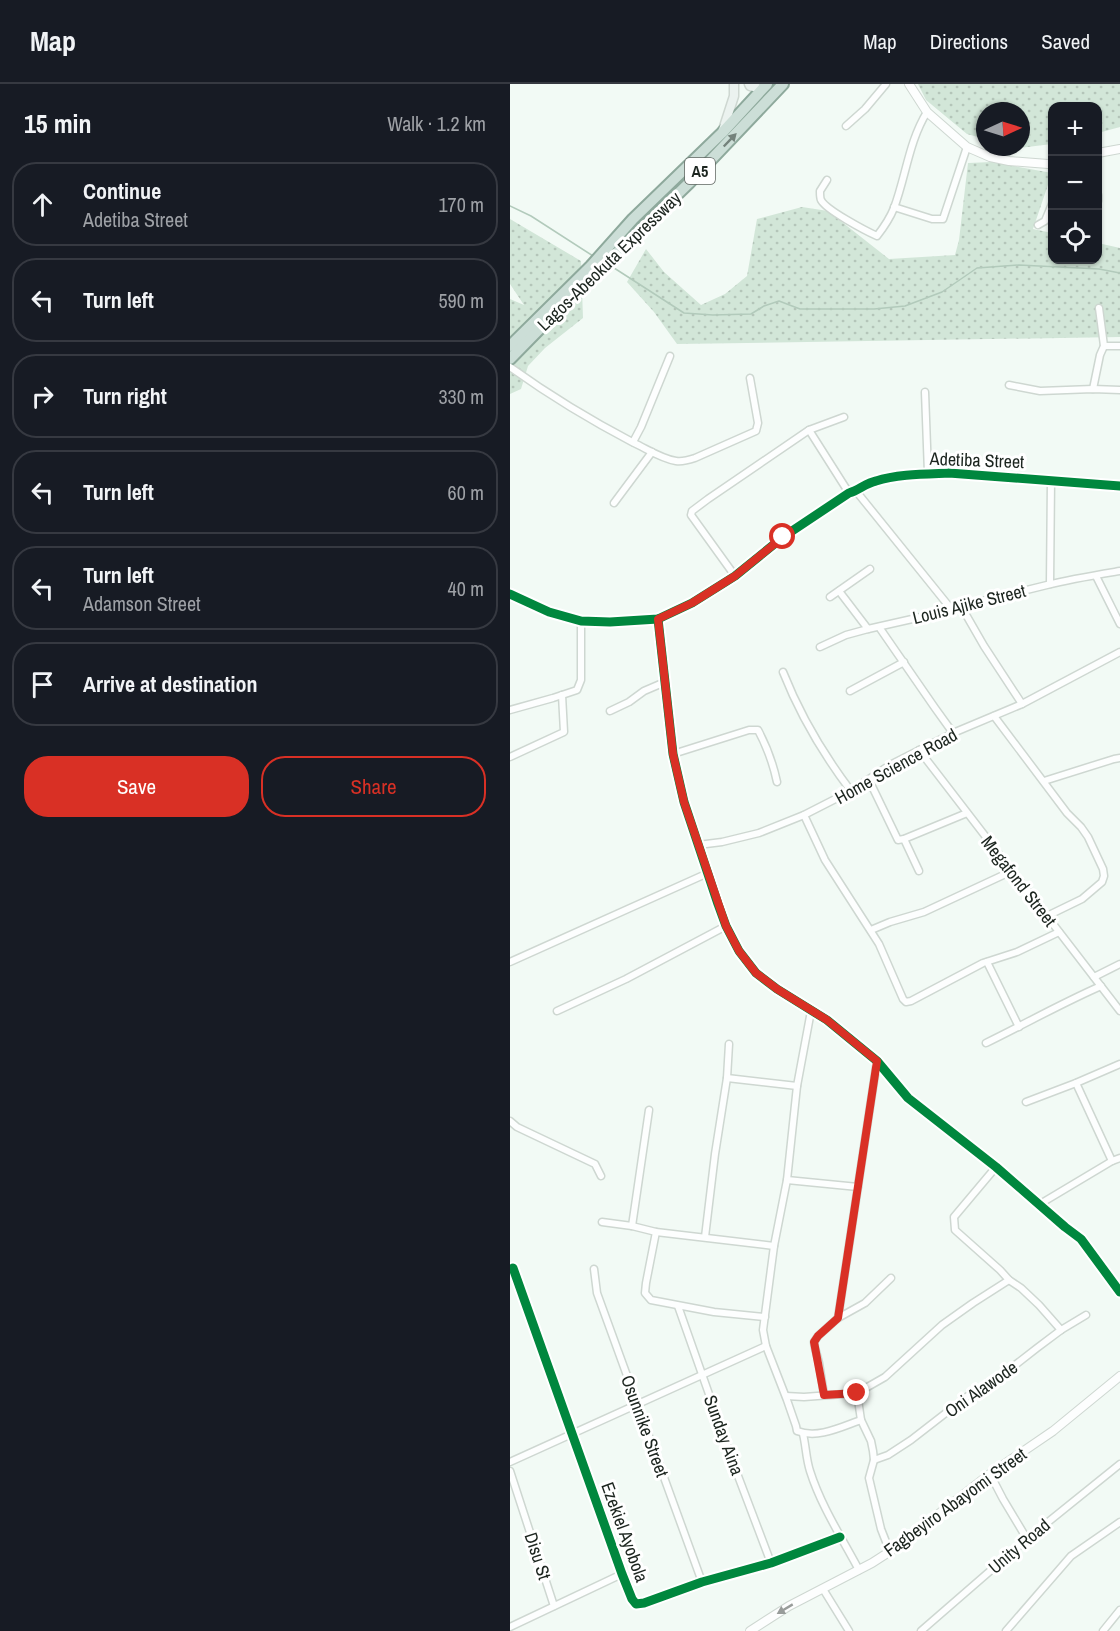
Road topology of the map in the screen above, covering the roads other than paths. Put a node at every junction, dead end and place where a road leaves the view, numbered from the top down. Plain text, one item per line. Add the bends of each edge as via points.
1 (734, 84) edge
2 (749, 84) edge
3 (783, 84) edge
4 (886, 84) edge
5 (909, 84) edge
6 (764, 87) edge
7 (927, 112) junction
8 (846, 126) dead end
9 (722, 133) junction
10 (967, 147) junction
11 (1120, 149) edge
12 (1102, 152) edge
13 (1048, 164) edge
14 (680, 174) junction
15 (827, 180) dead end
16 (690, 183) junction
17 (894, 207) junction
18 (1050, 210) edge
19 (1038, 225) dead end
20 (595, 268) junction
21 (1099, 308) dead end
22 (510, 346) edge
23 (1104, 346) junction
24 (1120, 346) edge
25 (670, 356) dead end
26 (510, 358) edge
27 (510, 367) edge
28 (750, 378) dead end
29 (1009, 385) dead end
30 (1093, 389) junction
31 (1120, 390) edge
32 (926, 392) dead end
33 (844, 417) dead end
34 (809, 430) junction
35 (633, 442) junction
36 (652, 452) junction
37 (928, 473) junction
38 (1051, 480) junction
39 (1120, 486) edge
40 (853, 492) junction
41 (614, 503) dead end
42 (870, 569) dead end
43 (1120, 571) edge
44 (735, 576) junction
45 (1096, 576) junction
46 (1050, 584) junction
47 (839, 591) junction
48 (510, 594) edge
49 (830, 597) dead end
50 (961, 606) junction
51 (952, 610) junction
52 (658, 619) junction
53 (580, 621) junction
54 (1120, 624) edge
55 (879, 627) junction
56 (868, 629) junction
57 (820, 647) dead end
58 (1120, 652) edge
59 (904, 662) junction
60 (783, 672) dead end
61 (665, 682) junction
62 (850, 691) dead end
63 (562, 695) junction
64 (1022, 704) junction
65 (510, 710) edge
66 (610, 711) dead end
67 (994, 716) junction
68 (953, 733) junction
69 (919, 750) junction
70 (673, 754) junction
71 (510, 757) edge
72 (1120, 758) edge
73 (869, 780) junction
74 (1044, 781) junction
75 (777, 782) dead end
76 (851, 791) junction
77 (967, 813) junction
78 (804, 815) junction
79 (904, 839) junction
80 (698, 845) junction
81 (919, 870) dead end
82 (1011, 871) junction
83 (708, 873) junction
84 (1047, 916) junction
85 (726, 926) junction
86 (871, 930) junction
87 (1059, 932) junction
88 (510, 962) edge
89 (987, 962) junction
90 (1120, 964) edge
91 (1094, 977) junction
92 (1101, 986) junction
93 (557, 1011) dead end
94 (811, 1011) junction
95 (1120, 1011) edge
96 (1019, 1027) junction
97 (986, 1042) dead end
98 (729, 1044) dead end
99 (877, 1061) junction
100 (1120, 1064) edge
101 (727, 1078) junction
102 (1076, 1083) junction
103 (797, 1086) junction
104 (1026, 1102) dead end
105 (650, 1110) dead end
106 (510, 1121) edge
107 (1120, 1158) edge
108 (1112, 1161) junction
109 (996, 1167) junction
110 (601, 1176) dead end
111 (787, 1179) junction
112 (858, 1187) junction
113 (1040, 1204) junction
114 (602, 1222) dead end
115 (632, 1226) junction
116 (656, 1232) junction
117 (705, 1237) junction
118 (774, 1246) junction
119 (513, 1268) dead end
120 (594, 1269) dead end
121 (891, 1278) dead end
122 (1009, 1280) junction
123 (1120, 1292) edge
124 (678, 1306) junction
125 (1086, 1316) dead end
126 (765, 1317) junction
127 (838, 1318) junction
128 (1061, 1330) junction
129 (766, 1346) junction
130 (702, 1374) junction
131 (1120, 1376) edge
132 (857, 1393) junction
133 (824, 1395) junction
134 (786, 1396) junction
135 (637, 1404) junction
136 (861, 1420) junction
137 (572, 1433) junction
138 (803, 1434) junction
139 (874, 1460) junction
140 (510, 1462) edge
141 (1120, 1464) edge
142 (510, 1471) edge
143 (990, 1474) junction
144 (1120, 1522) edge
145 (840, 1537) junction
146 (1027, 1539) junction
147 (890, 1552) junction
148 (771, 1563) junction
149 (859, 1570) junction
150 (622, 1574) junction
151 (702, 1582) junction
152 (823, 1589) junction
153 (554, 1606) junction
154 (1120, 1610) edge
155 (1113, 1618) junction
156 (1120, 1624) edge
157 (510, 1626) edge
158 (750, 1631) edge
159 (849, 1631) edge
160 (921, 1631) edge
161 (1006, 1631) edge
162 (1103, 1631) edge

1 - 9 main road
2 - 6 main road
16 -> 3 highway, Lagos-Abeokuta Expressway / A5
4 - 8 street
5 - 7 street
6 - 9 highway, Lagos-Abeokuta Expressway / A5
7 - 10 street
7 - 17 street via 916,133
9 - 14 highway, Lagos-Abeokuta Expressway / A5
10 - 13 street via 1009,161
10 - 17 street via 943,219
11 - 12 street
14 - 16 highway
14 - 20 highway, Lagos-Abeokuta Expressway / A5 via 605,249
15 - 17 street via 820,190 824,204 878,236
16 - 20 highway, Lagos-Abeokuta Expressway / A5 via 615,256
18 - 19 street
20 - 22 highway, Lagos-Abeokuta Expressway / A5
20 - 26 highway, Lagos-Abeokuta Expressway / A5
21 - 23 street
23 - 24 street
23 - 30 street
25 - 35 street
27 - 35 street via 544,392
28 - 36 street via 756,431 685,461
29 - 30 street via 1040,391
30 - 31 street
32 - 37 street
33 - 34 street
34 - 40 street
34 - 44 street via 692,511 691,515
35 - 36 street
36 - 41 street
37 - 38 street, Adetiba Street
37 - 40 street, Adetiba Street via 879,480
38 - 39 street, Adetiba Street
38 - 46 street
40 - 44 street, Adetiba Street via 783,537
40 - 51 street
42 - 47 street
43 - 45 street, Louis Ajike Street
44 - 52 street, Adetiba Street
45 - 46 street, Louis Ajike Street
45 - 54 street
46 - 50 street, Louis Ajike Street
47 - 49 street
47 - 56 street
48 - 53 street
50 - 51 street, Louis Ajike Street
50 - 64 street
51 - 55 street, Louis Ajike Street
52 - 53 street
52 - 61 street
53 - 63 street via 580,686
55 - 56 street, Louis Ajike Street
55 - 59 street
56 - 57 street, Louis Ajike Street
58 - 64 street, Home Science Road
59 - 62 street
59 - 68 street
60 - 76 street via 809,728
61 - 66 street
61 - 70 street
63 - 65 street
63 - 71 street via 564,732
64 - 67 street, Home Science Road
67 - 68 street, Home Science Road
67 - 74 street
68 - 69 street, Home Science Road
69 - 73 street, Home Science Road
69 - 77 street, Megafond Street
70 - 75 street via 758,730
70 - 80 street
72 - 74 street
73 - 76 street, Home Science Road
73 - 79 street via 895,836
74 - 84 street via 1088,837 1104,876 1082,899
76 - 78 street, Home Science Road
77 - 79 street
77 - 82 street, Megafond Street
78 - 80 street, Home Science Road via 759,833
78 - 86 street via 825,860
79 - 81 street
80 - 83 street
82 - 84 street, Megafond Street
82 - 86 street via 924,912
83 - 85 street
83 - 88 street
84 - 87 street, Megafond Street
85 - 93 street
85 - 94 street via 756,973
86 - 89 street via 906,1002
87 - 89 street
87 - 91 street, Megafond Street
89 - 96 street
90 - 91 street
91 - 92 street, Megafond Street
92 - 95 street, Megafond Street
92 - 96 street
94 - 99 street
94 - 103 street
96 - 97 street
98 - 101 street
99 - 109 street via 908,1098
99 - 112 street
100 - 102 street
101 - 103 street
101 - 117 street
102 - 104 street
102 - 108 street
103 - 111 street
105 - 115 street
106 - 110 street via 595,1164
107 - 108 street
108 - 113 street
109 - 113 street
109 - 122 street via 954,1217 954,1223 955,1230
111 - 112 street
111 - 118 street
112 - 127 street
113 - 123 street via 1081,1239
114 - 115 street
115 - 116 street
116 - 117 street
116 - 124 street via 645,1293 651,1300
117 - 118 street
118 - 126 street
119 - 137 street, Ezekiel Ayobola
120 - 135 street, Osunnike Street via 597,1293
121 - 127 street via 865,1303
122 - 128 street via 1022,1288
122 - 132 street via 942,1325 885,1377
124 - 126 street
124 - 130 street, Sunday Aina
125 - 128 street, Oni Alawode
126 - 129 street
127 - 133 street via 814,1342
128 - 139 street, Oni Alawode via 987,1388 969,1395 911,1440
129 - 130 street
129 - 134 street
130 - 135 street
130 - 148 street, Sunday Aina
131 - 143 street, Fagbeyiro Abayomi Street via 1053,1431
132 - 133 street
132 - 136 street
133 - 134 street
134 - 138 street via 797,1431
135 - 137 street
135 - 151 street, Osunnike Street
136 - 138 street via 827,1432
136 - 139 street via 871,1441
137 - 140 street
137 - 150 street, Ezekiel Ayobola
138 - 145 street via 814,1484
139 - 147 street via 869,1478
141 - 146 street, Unity Road
142 - 153 street, Disu St
143 - 146 street
143 - 147 street, Fagbeyiro Abayomi Street
144 - 161 street via 1071,1556
145 - 148 street, Ezekiel Ayobola
145 - 149 street
146 - 160 street, Unity Road
147 - 149 street, Fagbeyiro Abayomi Street
148 - 151 street, Ezekiel Ayobola
149 - 152 street, Fagbeyiro Abayomi Street
150 - 151 street, Ezekiel Ayobola via 636,1604
150 - 153 street
152 -> 158 street, Fagbeyiro Abayomi Street
152 - 159 street
153 - 157 street
154 - 155 street
155 - 156 street
155 - 162 street

